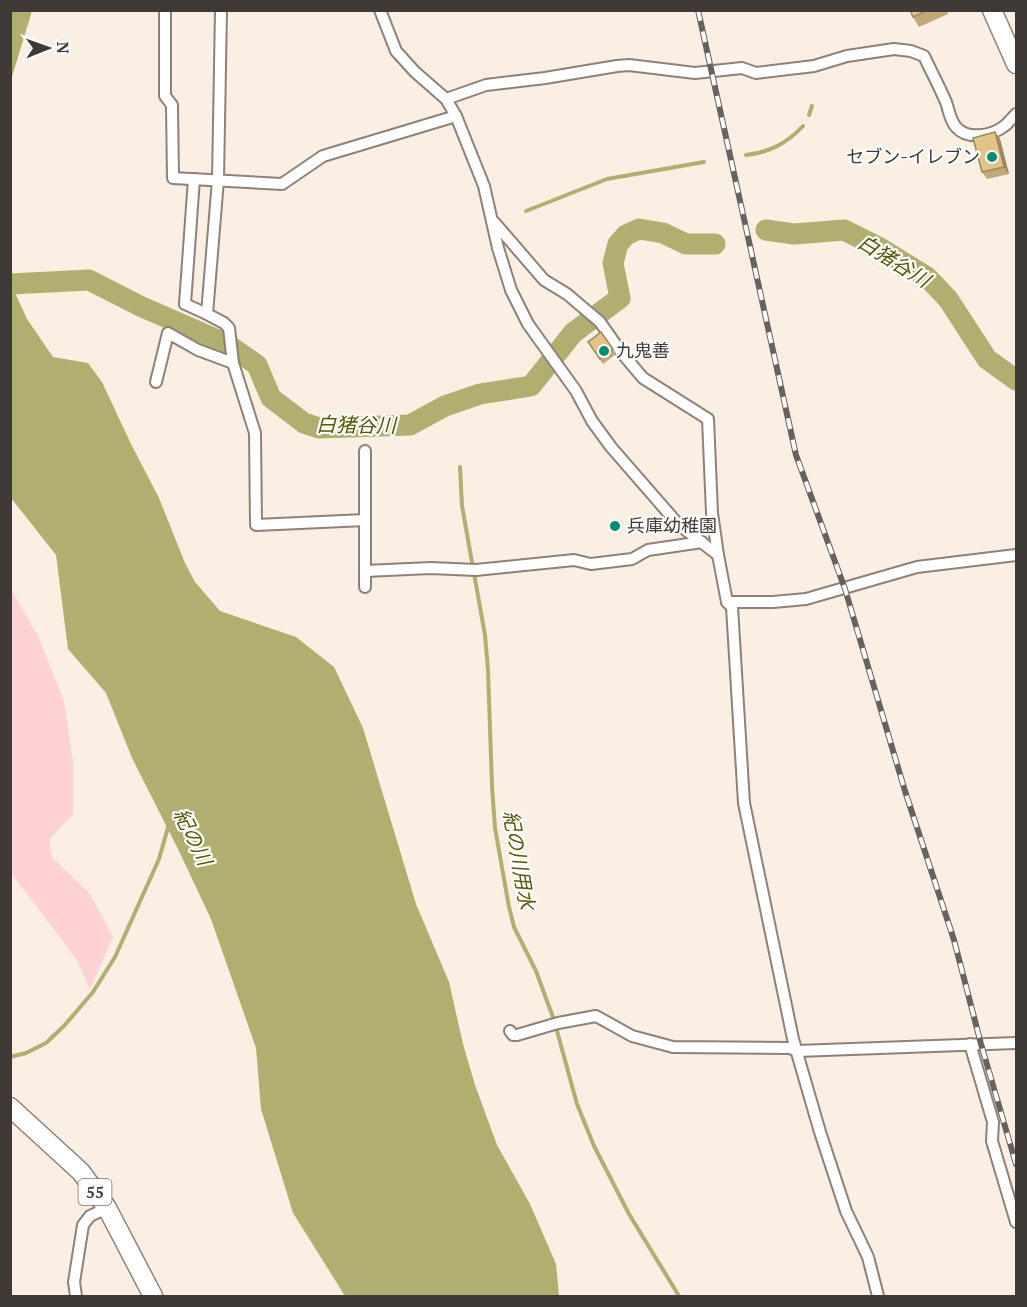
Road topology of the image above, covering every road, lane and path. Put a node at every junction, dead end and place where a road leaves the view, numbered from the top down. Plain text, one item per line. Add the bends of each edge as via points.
1 (165, 10) edge
2 (221, 10) edge
3 (380, 10) edge
4 (992, 10) edge
5 (1017, 64) edge
6 (446, 99) junction
7 (1017, 114) edge
8 (456, 116) junction
9 (194, 179) junction
10 (218, 180) junction
11 (492, 220) junction
12 (207, 314) junction
13 (233, 363) junction
14 (156, 382) dead end
15 (364, 452) dead end
16 (365, 520) junction
17 (702, 542) junction
18 (718, 555) junction
19 (1017, 555) edge
20 (365, 571) junction
21 (365, 587) dead end
22 (727, 602) junction
23 (510, 1031) dead end
24 (1017, 1043) edge
25 (969, 1044) junction
26 (798, 1050) junction
27 (10, 1107) edge
28 (107, 1208) junction
29 (1017, 1222) edge
30 (76, 1296) edge
31 (153, 1296) edge
32 (878, 1296) edge

1 - 9 street via 165,96 172,105 173,178
2 - 10 street
3 - 6 street via 396,51
4 - 5 main road
6 - 7 street via 486,85 617,66 695,73 742,68 756,73 894,49 924,56 950,117 963,133 990,133
6 - 8 street
8 - 10 street via 323,156 282,184
8 - 11 street via 484,186
9 - 10 street
9 - 12 street via 185,304
10 - 12 street
11 - 17 street via 511,290 528,324 611,447 678,524
11 - 18 street via 544,280 594,316 643,378 708,419
12 - 13 street via 229,328
13 - 14 street via 168,333
13 - 16 street via 255,433 256,525
15 - 16 street
16 - 20 street
17 - 18 street
17 - 20 street via 648,550 632,559 591,564 574,560 473,570
18 - 22 street
19 - 22 street via 917,567 806,599
20 - 21 street
22 - 26 street via 732,607 744,803
23 - 26 street via 517,1035 596,1016 633,1036 673,1047
24 - 25 street
25 - 26 street
25 - 29 street via 993,1122 992,1142
26 - 32 street via 820,1132 846,1211 868,1257
27 - 28 main road, 55 via 81,1172
28 - 30 street via 82,1225 74,1282
28 - 31 main road, 55

